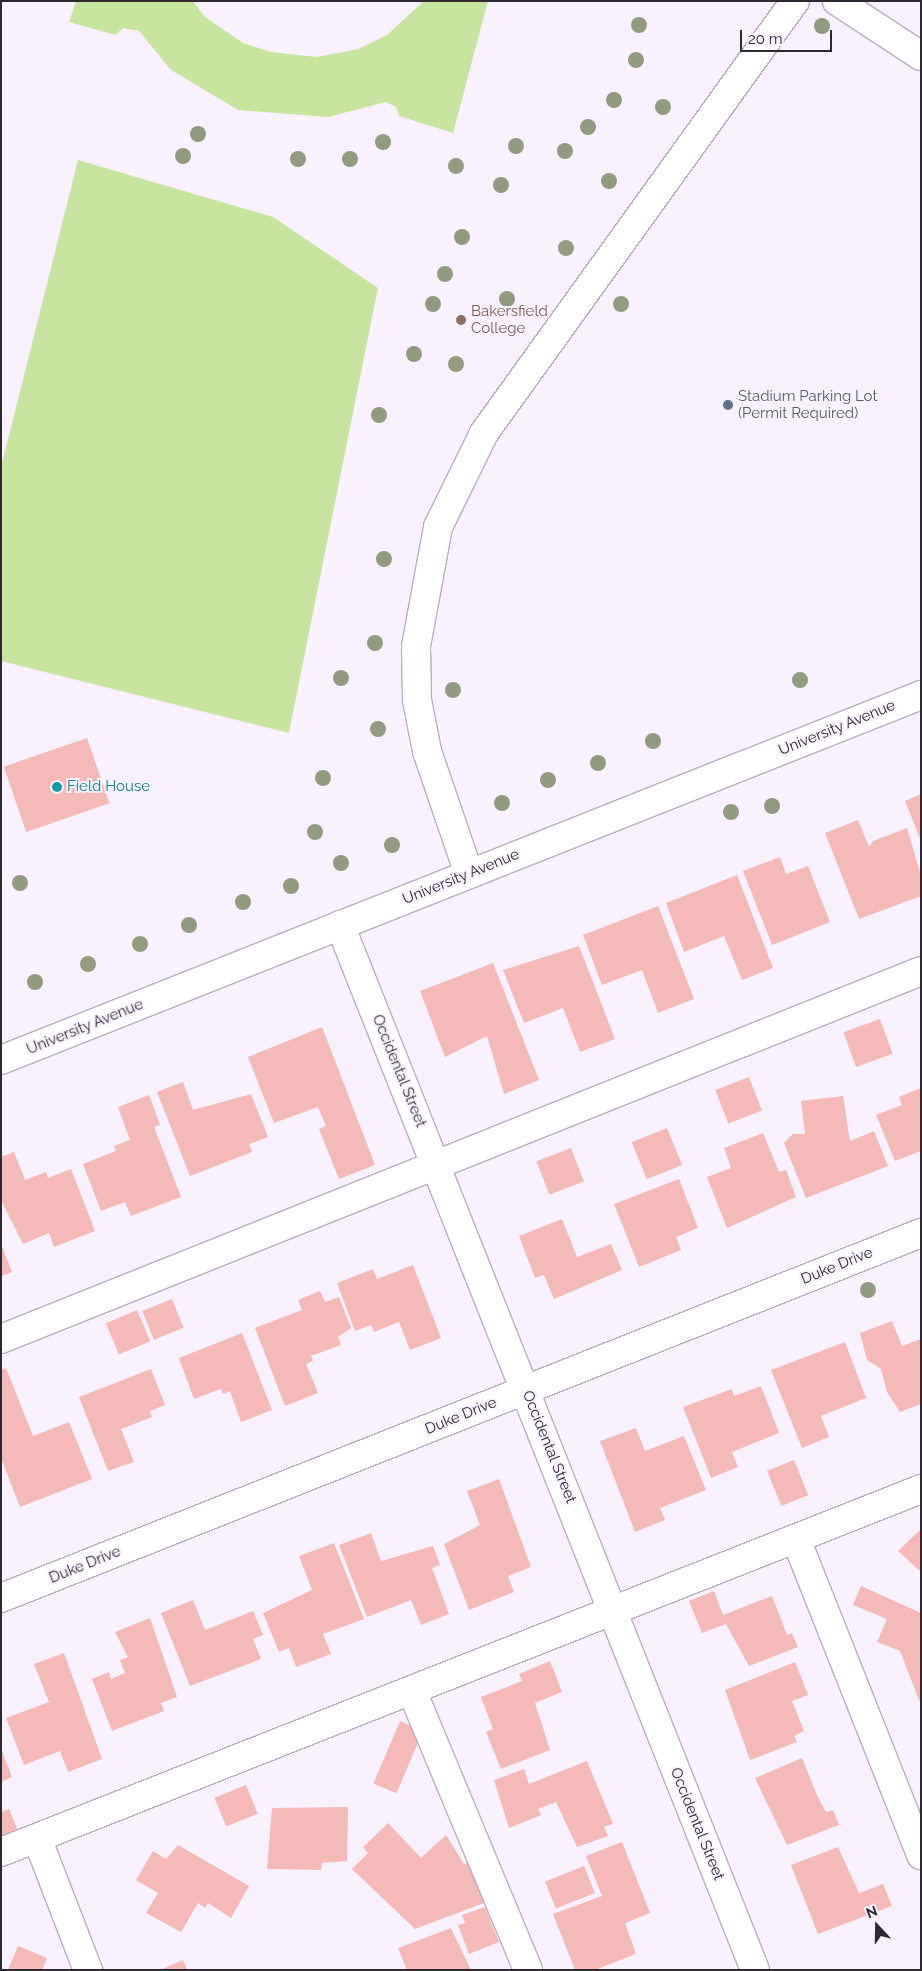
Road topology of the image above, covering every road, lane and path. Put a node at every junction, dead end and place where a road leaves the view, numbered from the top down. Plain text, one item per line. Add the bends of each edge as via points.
1 (795, 1) edge
2 (837, 1) edge
3 (921, 56) edge
4 (921, 695) edge
5 (469, 874) junction
6 (340, 925) junction
7 (921, 971) edge
8 (1, 1060) edge
9 (437, 1165) junction
10 (921, 1233) edge
11 (1, 1339) edge
12 (526, 1390) junction
13 (921, 1489) edge
14 (796, 1539) junction
15 (1, 1598) edge
16 (614, 1612) junction
17 (412, 1691) junction
18 (37, 1838) junction
19 (1, 1852) edge
20 (921, 1855) edge
21 (88, 1970) edge
22 (528, 1970) edge
23 (755, 1970) edge

1 - 5 street via 484,433 438,527 416,646 417,700 427,751
2 - 3 street
4 - 5 street, University Avenue
5 - 6 street, University Avenue
6 - 8 street, University Avenue
6 - 9 street, Occidental Street
7 - 9 street
9 - 11 street
9 - 12 street, Occidental Street
10 - 12 street, Duke Drive
12 - 15 street, Duke Drive
12 - 16 street, Occidental Street
13 - 14 street
14 - 16 street
14 - 20 street
16 - 17 street
16 - 23 street, Occidental Street
17 - 18 street
17 - 22 street
18 - 19 street
18 - 21 street

